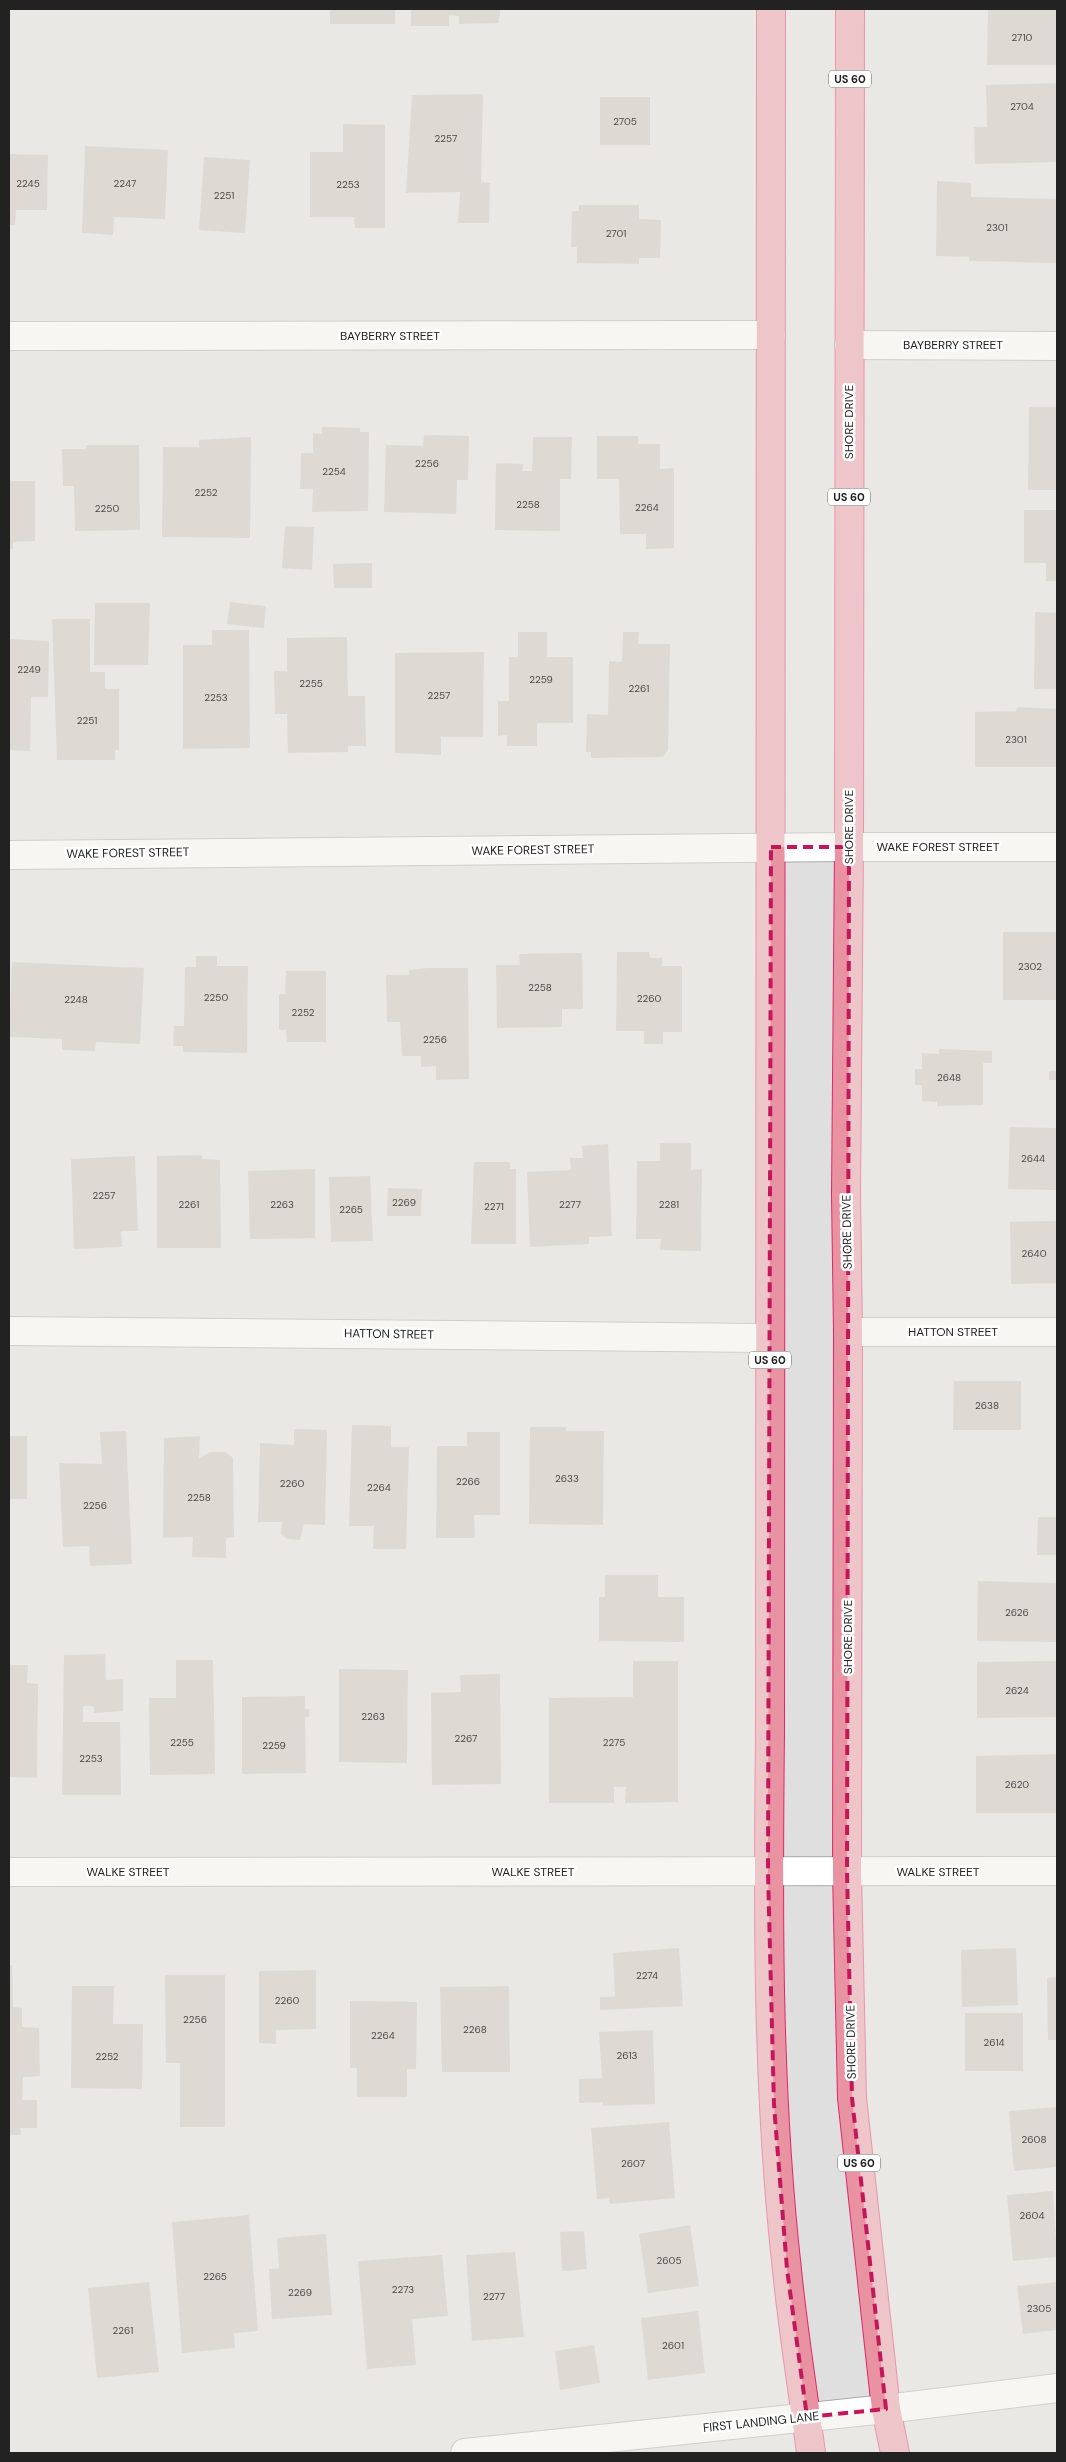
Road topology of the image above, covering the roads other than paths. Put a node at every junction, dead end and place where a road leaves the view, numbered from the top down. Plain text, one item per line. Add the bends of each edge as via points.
1 (771, 9) edge
2 (850, 9) edge
3 (771, 335) junction
4 (9, 336) edge
5 (849, 345) junction
6 (1057, 346) edge
7 (771, 847) junction
8 (849, 847) junction
9 (1057, 847) edge
10 (9, 855) edge
11 (9, 1331) edge
12 (848, 1332) junction
13 (1057, 1332) edge
14 (770, 1338) junction
15 (1057, 1871) edge
16 (9, 1872) edge
17 (768, 1872) junction
18 (847, 1872) junction
19 (1057, 2388) edge
20 (886, 2409) junction
21 (807, 2417) junction
22 (465, 2453) edge
23 (811, 2453) edge
24 (895, 2453) edge

1 - 3 highway, US 60
2 - 5 highway, SHORE DRIVE / US 60
3 - 4 street, BAYBERRY STREET
3 - 7 highway, US 60
5 - 6 street, BAYBERRY STREET
5 - 8 highway, SHORE DRIVE / US 60
7 - 8 street, WAKE FOREST STREET
7 - 10 street, WAKE FOREST STREET
7 - 14 highway, US 60
8 - 9 street, WAKE FOREST STREET
8 - 12 highway, SHORE DRIVE / US 60
11 - 14 street, HATTON STREET
12 - 13 street, HATTON STREET
12 - 18 highway, SHORE DRIVE / US 60
14 - 17 highway, US 60
15 - 18 street, WALKE STREET
16 - 17 street, WALKE STREET
17 - 18 street, WALKE STREET
17 - 21 highway, US 60 via 776,2138 787,2269
18 - 20 highway, SHORE DRIVE / US 60 via 852,2098
19 - 20 street, FIRST LANDING LANE
20 - 21 street, FIRST LANDING LANE
20 - 24 highway, SHORE DRIVE / US 60
21 - 22 street, FIRST LANDING LANE
21 - 23 highway, US 60

